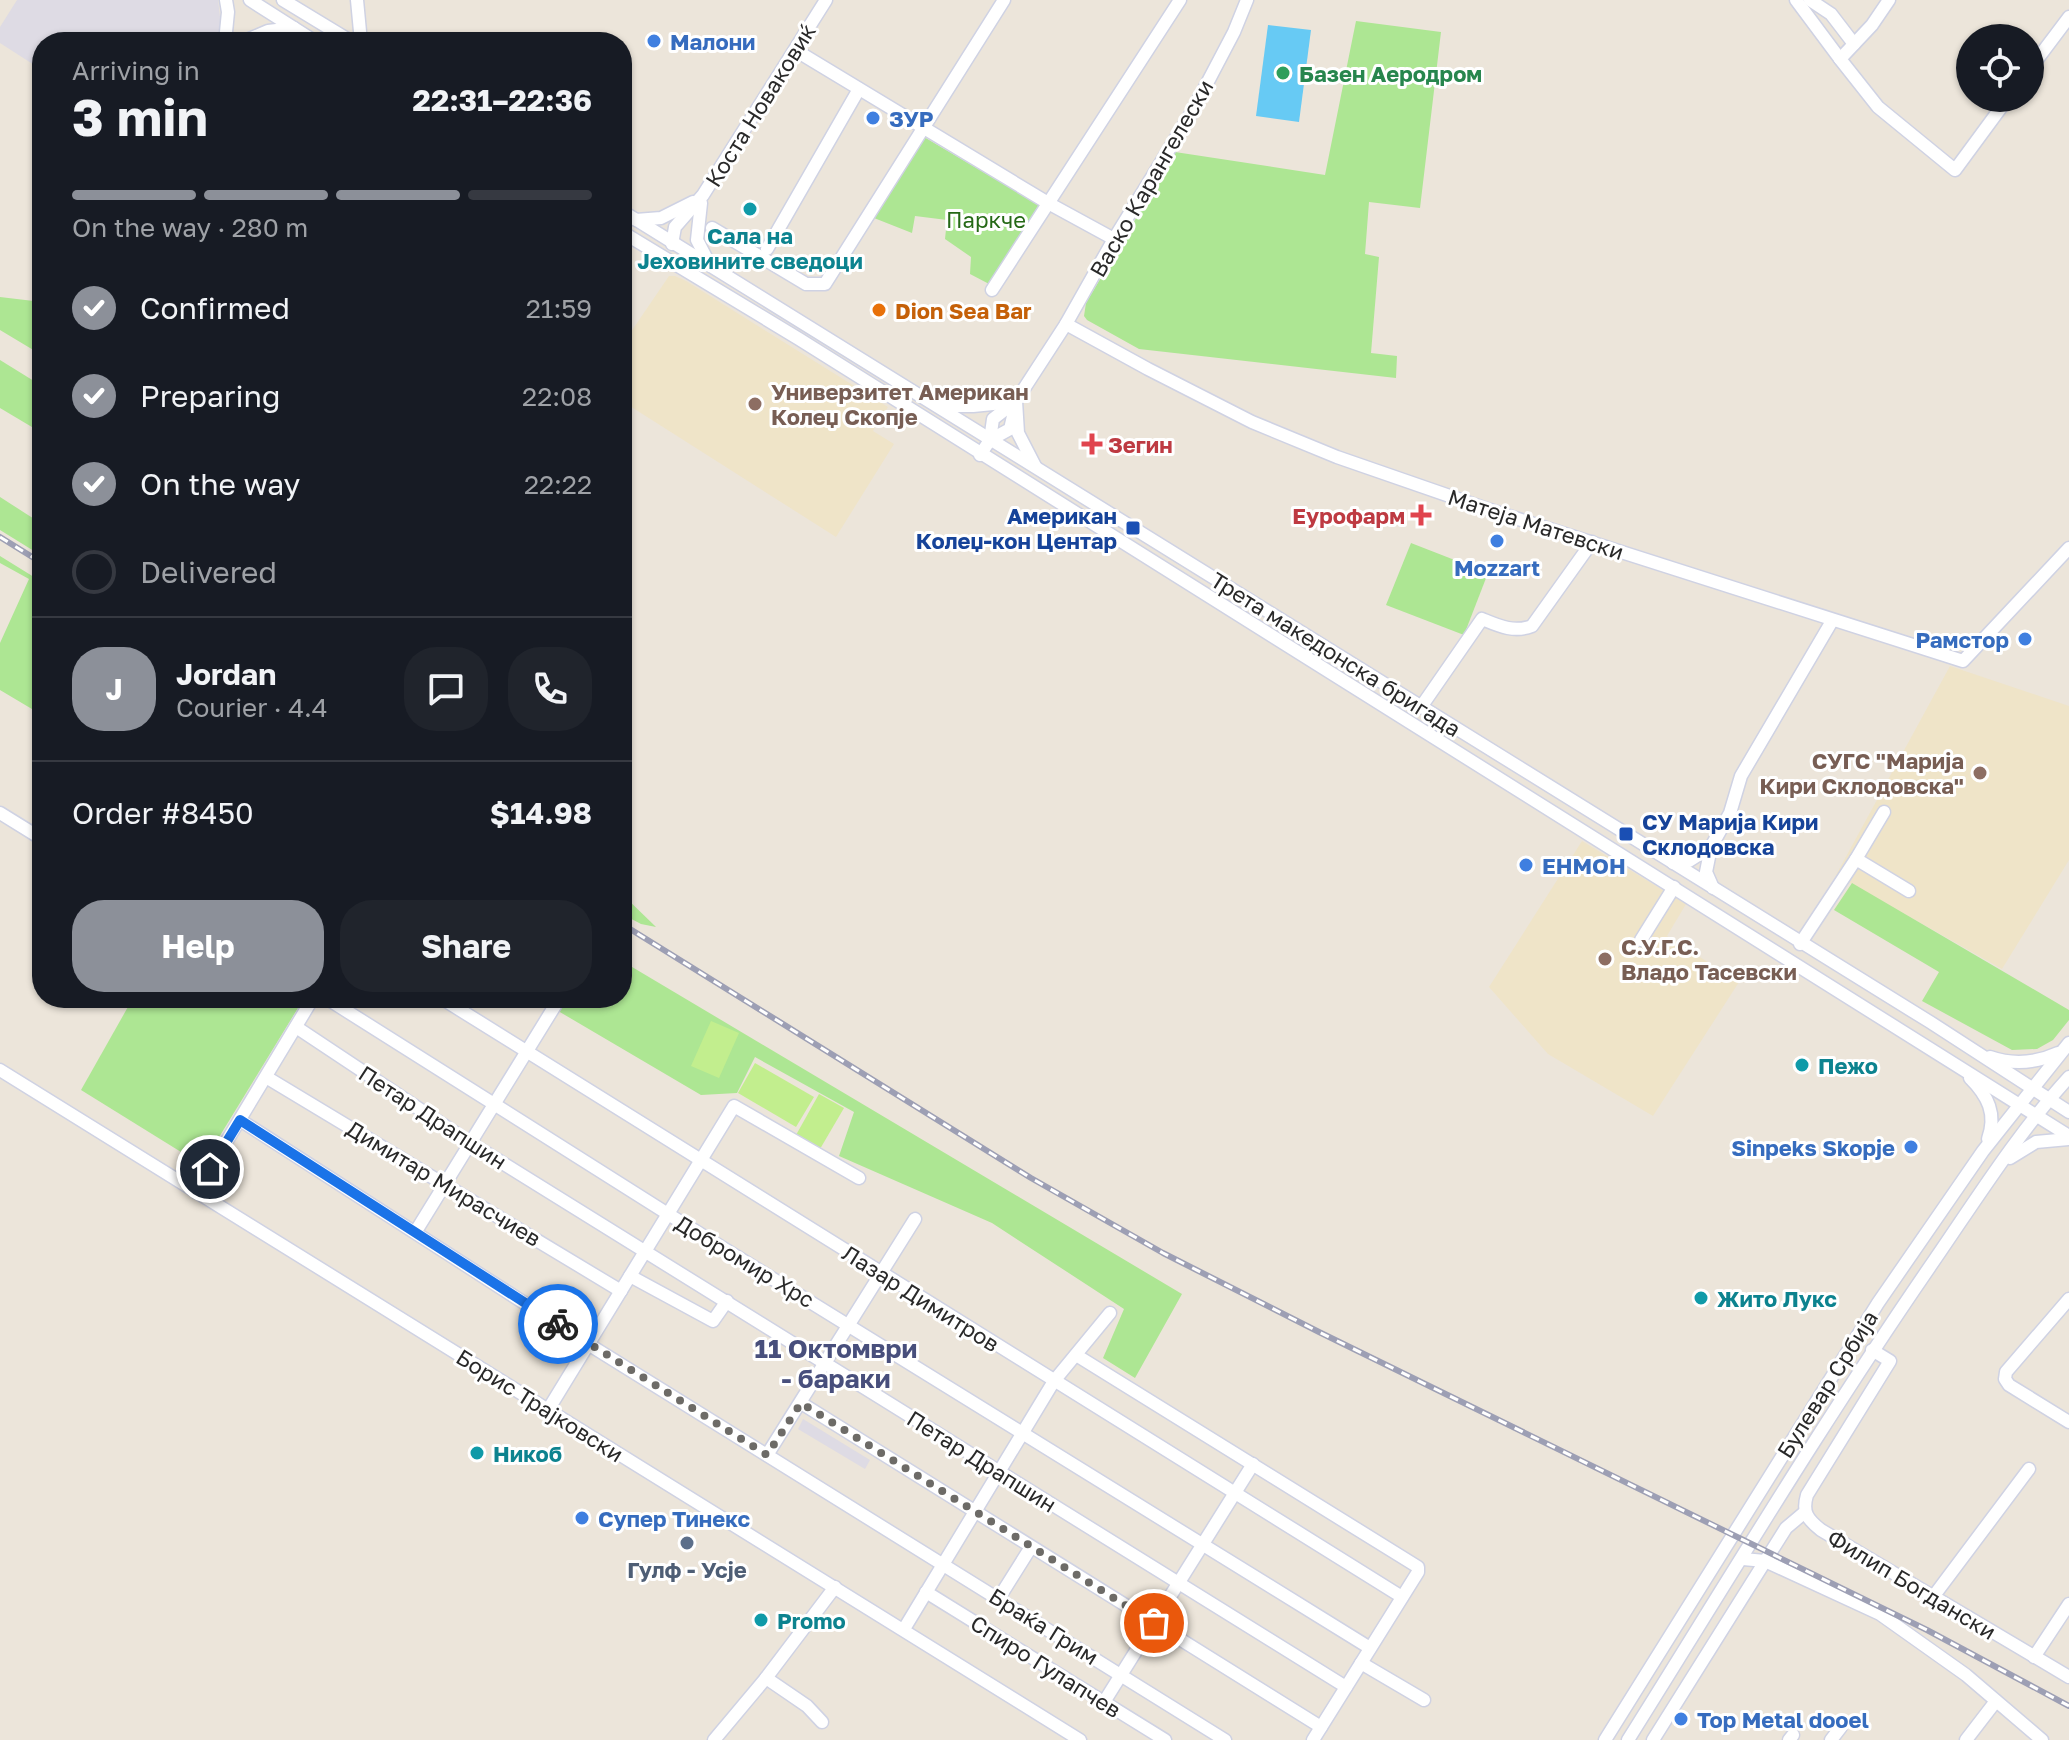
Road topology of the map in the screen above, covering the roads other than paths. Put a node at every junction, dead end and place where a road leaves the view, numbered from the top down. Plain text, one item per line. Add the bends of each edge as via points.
1 (226, 0) edge
2 (250, 0) edge
3 (283, 0) edge
4 (357, 0) edge
5 (826, 0) edge
6 (1004, 0) edge
7 (1180, 0) edge
8 (1239, 0) edge
9 (1247, 0) edge
10 (1796, 0) edge
11 (1810, 0) edge
12 (1889, 0) edge
13 (2069, 17) edge
14 (294, 28) junction
15 (226, 32) edge
16 (266, 32) edge
17 (300, 32) edge
18 (345, 32) edge
19 (358, 32) edge
20 (1234, 32) junction
21 (1854, 44) junction
22 (795, 50) junction
23 (2044, 50) edge
24 (1840, 59) junction
25 (859, 89) junction
26 (1998, 112) edge
27 (923, 128) junction
28 (703, 195) junction
29 (1048, 203) junction
30 (632, 217) edge
31 (636, 220) junction
32 (712, 228) dead end
33 (632, 238) edge
34 (1114, 239) junction
35 (672, 244) junction
36 (767, 249) dead end
37 (665, 259) junction
38 (713, 269) junction
39 (992, 290) dead end
40 (1066, 324) junction
41 (1016, 401) junction
42 (937, 406) junction
43 (990, 440) junction
44 (980, 455) junction
45 (1035, 466) junction
46 (1592, 542) junction
47 (2069, 548) edge
48 (1832, 621) junction
49 (1421, 707) junction
50 (1884, 812) dead end
51 (0, 813) edge
52 (32, 833) edge
53 (1711, 847) junction
54 (1856, 859) junction
55 (1673, 863) junction
56 (1674, 887) junction
57 (1714, 889) junction
58 (1909, 891) dead end
59 (1641, 940) dead end
60 (1800, 944) junction
61 (307, 1008) edge
62 (342, 1008) edge
63 (458, 1008) edge
64 (553, 1008) edge
65 (296, 1027) junction
66 (2065, 1047) edge
67 (1969, 1048) junction
68 (527, 1050) junction
69 (1956, 1064) junction
70 (0, 1070) edge
71 (266, 1077) junction
72 (2069, 1077) edge
73 (2031, 1089) junction
74 (2048, 1100) junction
75 (495, 1104) junction
76 (2019, 1104) junction
77 (2069, 1112) edge
78 (2037, 1115) junction
79 (240, 1120) junction
80 (2069, 1137) edge
81 (472, 1144) junction
82 (1983, 1151) junction
83 (701, 1160) junction
84 (2001, 1164) junction
85 (859, 1178) dead end
86 (447, 1184) junction
87 (196, 1192) junction
88 (668, 1214) junction
89 (915, 1219) dead end
90 (416, 1231) junction
91 (645, 1251) junction
92 (880, 1273) junction
93 (630, 1276) junction
94 (621, 1291) junction
95 (727, 1301) junction
96 (2066, 1307) edge
97 (1110, 1313) dead end
98 (849, 1325) junction
99 (588, 1344) junction
100 (1872, 1350) junction
101 (1076, 1355) junction
102 (826, 1362) junction
103 (1054, 1381) junction
104 (801, 1403) junction
105 (548, 1410) junction
106 (2069, 1422) edge
107 (1023, 1433) junction
108 (767, 1455) junction
109 (1253, 1464) junction
110 (2029, 1469) dead end
111 (999, 1472) junction
112 (1234, 1493) junction
113 (975, 1512) junction
114 (1805, 1512) junction
115 (1203, 1544) junction
116 (1031, 1547) junction
117 (1743, 1559) junction
118 (1765, 1561) junction
119 (944, 1563) junction
120 (1178, 1583) junction
121 (835, 1587) junction
122 (926, 1592) junction
123 (1402, 1597) junction
124 (1933, 1597) junction
125 (999, 1598) junction
126 (2069, 1604) edge
127 (1154, 1623) junction
128 (904, 1629) junction
129 (1370, 1648) junction
130 (2034, 1657) junction
131 (1361, 1663) junction
132 (1121, 1675) junction
133 (2069, 1677) edge
134 (766, 1678) junction
135 (1346, 1687) junction
136 (1424, 1700) dead end
137 (1996, 1701) junction
138 (1104, 1702) junction
139 (822, 1722) dead end
140 (1321, 1727) junction
141 (1841, 1727) dead end
142 (714, 1740) edge
143 (1080, 1740) edge
144 (1165, 1740) edge
145 (1225, 1740) edge
146 (1313, 1740) edge
147 (1605, 1740) edge
148 (1628, 1740) edge
149 (1653, 1740) edge
150 (1831, 1740) edge
151 (1966, 1740) edge
152 (2042, 1740) edge

1 - 15 street
2 - 14 street
3 - 18 street
4 - 19 street
5 - 22 street, Коста Новаковиќ
6 - 27 street
7 - 29 street
8 - 20 street, Васко Карангелески
9 - 20 street, Васко Карангелески
10 - 24 street
11 - 21 street via 1831,14
12 - 21 street
13 - 23 street
14 - 16 street
14 - 17 street
20 - 34 street, Васко Карангелески
21 - 24 street
22 - 25 street
22 - 28 street, Коста Новаковиќ
24 - 26 street via 1878,107 1955,170
25 - 27 street
25 - 36 street
27 - 29 street
27 - 32 street via 825,284 806,284
28 - 31 street via 661,218
28 - 35 street, Коста Новаковиќ
28 - 38 street via 697,240
29 - 34 street
29 - 39 street
30 - 31 street, Трета македонска бригада
31 - 35 street, Трета македонска бригада
33 - 37 street, Трета македонска бригада
34 - 40 street, Васко Карангелески
35 - 37 street, Коста Новаковиќ
35 - 38 street, Трета македонска бригада
37 - 44 street, Трета македонска бригада
38 - 42 street, Трета македонска бригада
40 - 41 street
40 - 46 street, Матеја Матевски via 1296,441
41 - 42 street
41 - 43 street via 993,419
41 - 45 street via 1018,433
42 - 43 street, Трета македонска бригада
43 - 44 street
43 - 45 street, Трета македонска бригада
44 - 56 street, Трета македонска бригада
45 - 49 street, Трета македонска бригада
46 - 48 street, Матеја Матевски
46 - 49 street via 1532,626 1507,629 1482,619
47 - 48 street, Матеја Матевски via 1963,661
48 - 53 street via 1746,767
49 - 55 street, Трета македонска бригада
50 - 54 street
51 - 52 street
53 - 55 street via 1689,861
53 - 57 street via 1706,872
54 - 58 street
54 - 60 street
55 - 57 street, Трета македонска бригада
56 - 59 street
56 - 69 street, Трета македонска бригада
57 - 60 street, Трета македонска бригада
60 - 67 street, Трета македонска бригада
61 - 65 street
62 - 75 street, Добромир Хрс
63 - 68 street, Лазар Димитров
64 - 68 street
65 - 71 street
65 - 81 street, Петар Драпшин
66 - 67 street via 2019,1062
66 - 73 street, Булевар Србија
67 - 73 street, Трета македонска бригада
68 - 75 street
68 - 83 street, Лазар Димитров
69 - 76 street, Трета македонска бригада
69 - 82 street via 1991,1109 1992,1126
70 - 87 street, Борис Трајковски
71 - 79 street
71 - 86 street, Димитар Мирасчиев
72 - 74 street, Булевар Србија
73 - 74 street, Трета македонска бригада
73 - 76 street, Булевар Србија
74 - 77 street, Трета македонска бригада
74 - 78 street, Булевар Србија
75 - 81 street
75 - 88 street, Добромир Хрс
76 - 78 street, Трета македонска бригада
76 - 82 street, Булевар Србија
78 - 80 street, Трета македонска бригада
78 - 84 street, Булевар Србија
79 - 87 street
79 - 90 street, Браќа Грим
80 - 84 street via 2036,1142
81 - 86 street
81 - 91 street, Петар Драпшин
82 - 147 street, Булевар Србија via 1878,1303
83 - 85 street via 734,1106
83 - 88 street
83 - 92 street, Лазар Димитров
84 - 100 street, Булевар Србија
86 - 90 street
86 - 94 street, Димитар Мирасчиев
87 - 105 street, Борис Трајковски
88 - 91 street
88 - 98 street, Добромир Хрс
89 - 92 street
90 - 99 street, Браќа Грим
91 - 93 street
91 - 95 street, Петар Драпшин
92 - 98 street
92 - 103 street, Лазар Димитров
93 - 94 street
93 - 95 street via 713,1321
94 - 99 street
95 - 102 street, Петар Драпшин
96 - 106 street via 2005,1379
97 - 101 street
98 - 102 street
98 - 107 street, Добромир Хрс
99 - 105 street
99 - 108 street, Браќа Грим
100 - 114 street via 1890,1361 1807,1495
100 - 117 street, Булевар Србија
101 - 103 street
101 - 109 street
102 - 104 street
102 - 111 street, Петар Драпшин
103 - 107 street
103 - 112 street, Лазар Димитров
104 - 108 street
104 - 113 street
105 - 121 street, Борис Трајковски
107 - 111 street
107 - 115 street, Добромир Хрс
108 - 119 street, Браќа Грим
109 - 112 street
109 - 123 street via 1418,1567
110 - 124 street
111 - 113 street
111 - 120 street, Петар Драпшин
112 - 115 street
112 - 123 street, Лазар Димитров
113 - 116 street
113 - 119 street
114 - 118 street via 1786,1528
114 - 124 street, Филип Богдански via 1821,1530
115 - 120 street
115 - 129 street, Добромир Хрс
116 - 125 street
116 - 127 street
117 - 118 street
117 - 148 street, Булевар Србија
118 - 137 street via 1880,1614
118 - 149 street
119 - 122 street
119 - 125 street, Браќа Грим
120 - 127 street
120 - 135 street, Петар Драпшин
121 - 128 street, Борис Трајковски
121 - 134 street
122 - 128 street
122 - 138 street, Спиро Гулапчев
123 - 129 street
124 - 130 street, Филип Богдански
125 - 132 street, Браќа Грим
126 - 130 street
127 - 132 street
127 - 140 street
128 - 143 street, Борис Трајковски
129 - 131 street
130 - 133 street, Филип Богдански
131 - 135 street
131 - 136 street
132 - 138 street
132 - 145 street, Браќа Грим
134 - 139 street
134 - 142 street
135 - 140 street
137 - 151 street
137 - 152 street
138 - 144 street, Спиро Гулапчев
140 - 146 street
141 - 150 street

